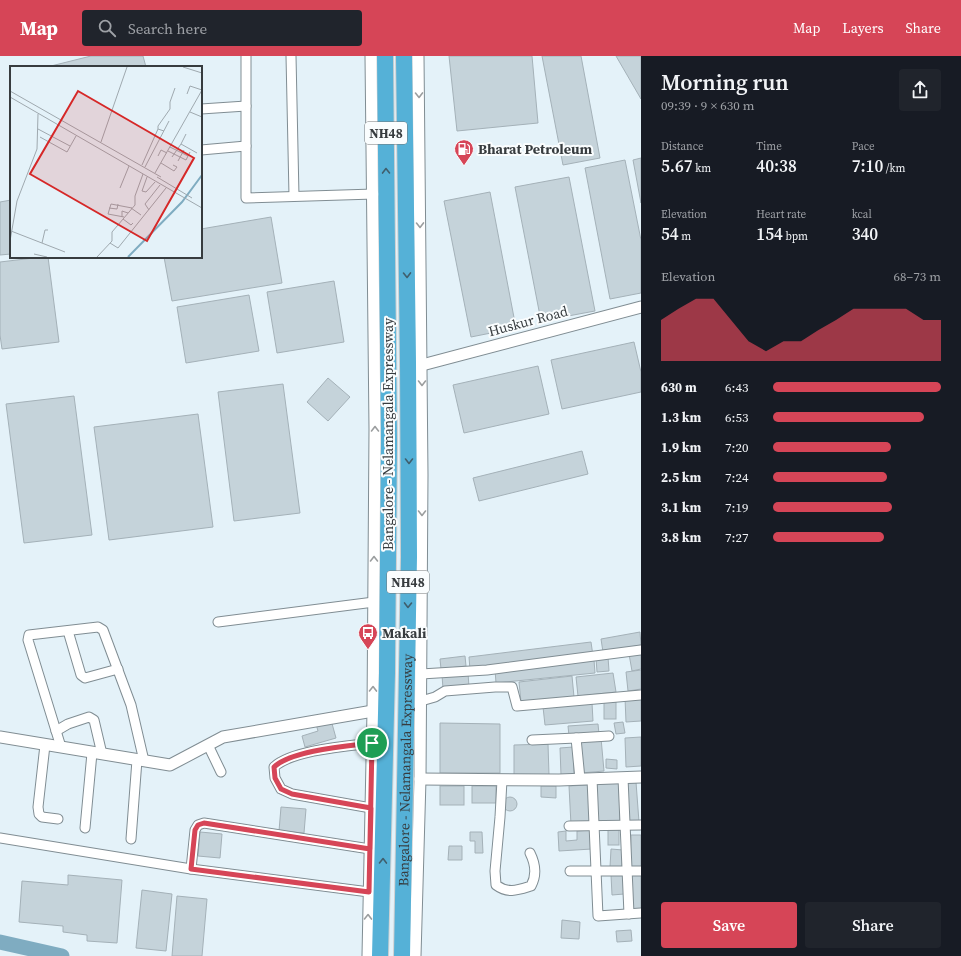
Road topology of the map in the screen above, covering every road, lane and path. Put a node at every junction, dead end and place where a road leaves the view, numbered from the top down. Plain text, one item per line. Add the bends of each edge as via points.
1 (246, 56) edge
2 (291, 56) edge
3 (371, 56) edge
4 (385, 56) edge
5 (404, 56) edge
6 (418, 56) edge
7 (246, 106) junction
8 (202, 109) edge
9 (246, 146) junction
10 (202, 150) edge
11 (374, 194) junction
12 (294, 196) junction
13 (641, 307) edge
14 (422, 365) junction
15 (374, 602) junction
16 (218, 622) dead end
17 (68, 631) junction
18 (641, 650) edge
19 (118, 669) junction
20 (421, 674) junction
21 (641, 695) edge
22 (421, 701) junction
23 (373, 711) junction
24 (56, 731) junction
25 (609, 736) dead end
26 (0, 737) edge
27 (576, 738) junction
28 (532, 740) dead end
29 (372, 743) junction
30 (45, 745) junction
31 (208, 745) junction
32 (61, 747) junction
33 (97, 753) junction
34 (140, 760) junction
35 (221, 772) dead end
36 (641, 777) edge
37 (623, 778) junction
38 (420, 779) junction
39 (586, 779) junction
40 (502, 780) junction
41 (371, 808) junction
42 (58, 819) dead end
43 (641, 825) edge
44 (569, 826) dead end
45 (594, 826) junction
46 (625, 826) junction
47 (85, 828) dead end
48 (0, 838) edge
49 (131, 839) dead end
50 (370, 849) junction
51 (530, 853) dead end
52 (191, 869) junction
53 (570, 871) dead end
54 (627, 871) junction
55 (641, 871) edge
56 (596, 872) junction
57 (369, 892) junction
58 (641, 913) edge
59 (629, 914) junction
60 (368, 956) edge
61 (380, 956) edge
62 (402, 956) edge
63 (415, 956) edge

1 - 7 street
2 - 12 street
3 - 11 street
61 -> 4 highway, Bangalore - Nelamangala Expressway / NH48 via 387,673 389,433
5 -> 62 highway, Bangalore - Nelamangala Expressway / NH48 via 409,557
6 -> 14 street
7 - 8 street
7 - 9 street
9 - 10 street
9 - 12 street via 246,198
11 - 12 street
15 -> 11 street
13 - 14 street, Huskur Road
14 -> 20 street
15 - 16 street
23 -> 15 street
17 - 19 street via 98,627 104,630
17 - 19 street via 81,675 85,678
17 - 24 street via 29,635 28,640
18 - 20 street via 487,670
19 - 34 street via 131,705
20 - 22 street
21 - 22 street via 517,706 512,688 495,687 445,691
22 - 38 street
23 - 29 street
23 - 31 street via 223,737
24 - 32 street
24 - 33 street via 89,717 94,720
25 - 27 street
26 - 30 street
27 - 28 street
27 - 39 street
29 - 41 street
29 - 41 street via 295,756 280,761 274,767 275,778 281,789 292,794
30 - 32 street
30 - 42 street via 39,814 42,817
31 - 34 street via 170,765
31 - 35 street
32 - 33 street
33 - 34 street
33 - 47 street
34 - 49 street
36 - 37 street
37 - 39 street
37 - 46 street
38 - 40 street
38 - 63 street
39 - 40 street
39 - 45 street
40 - 51 street via 496,885 503,890 531,886 535,870
41 - 50 street
43 - 46 street
44 - 45 street
45 - 46 street
45 - 56 street
46 - 54 street
48 - 52 street
50 - 52 street via 204,823 198,825 195,830
50 - 57 street
52 - 57 street
53 - 56 street
54 - 55 street
54 - 56 street
54 - 59 street
56 - 59 street via 598,916
60 -> 57 street
58 - 59 street

